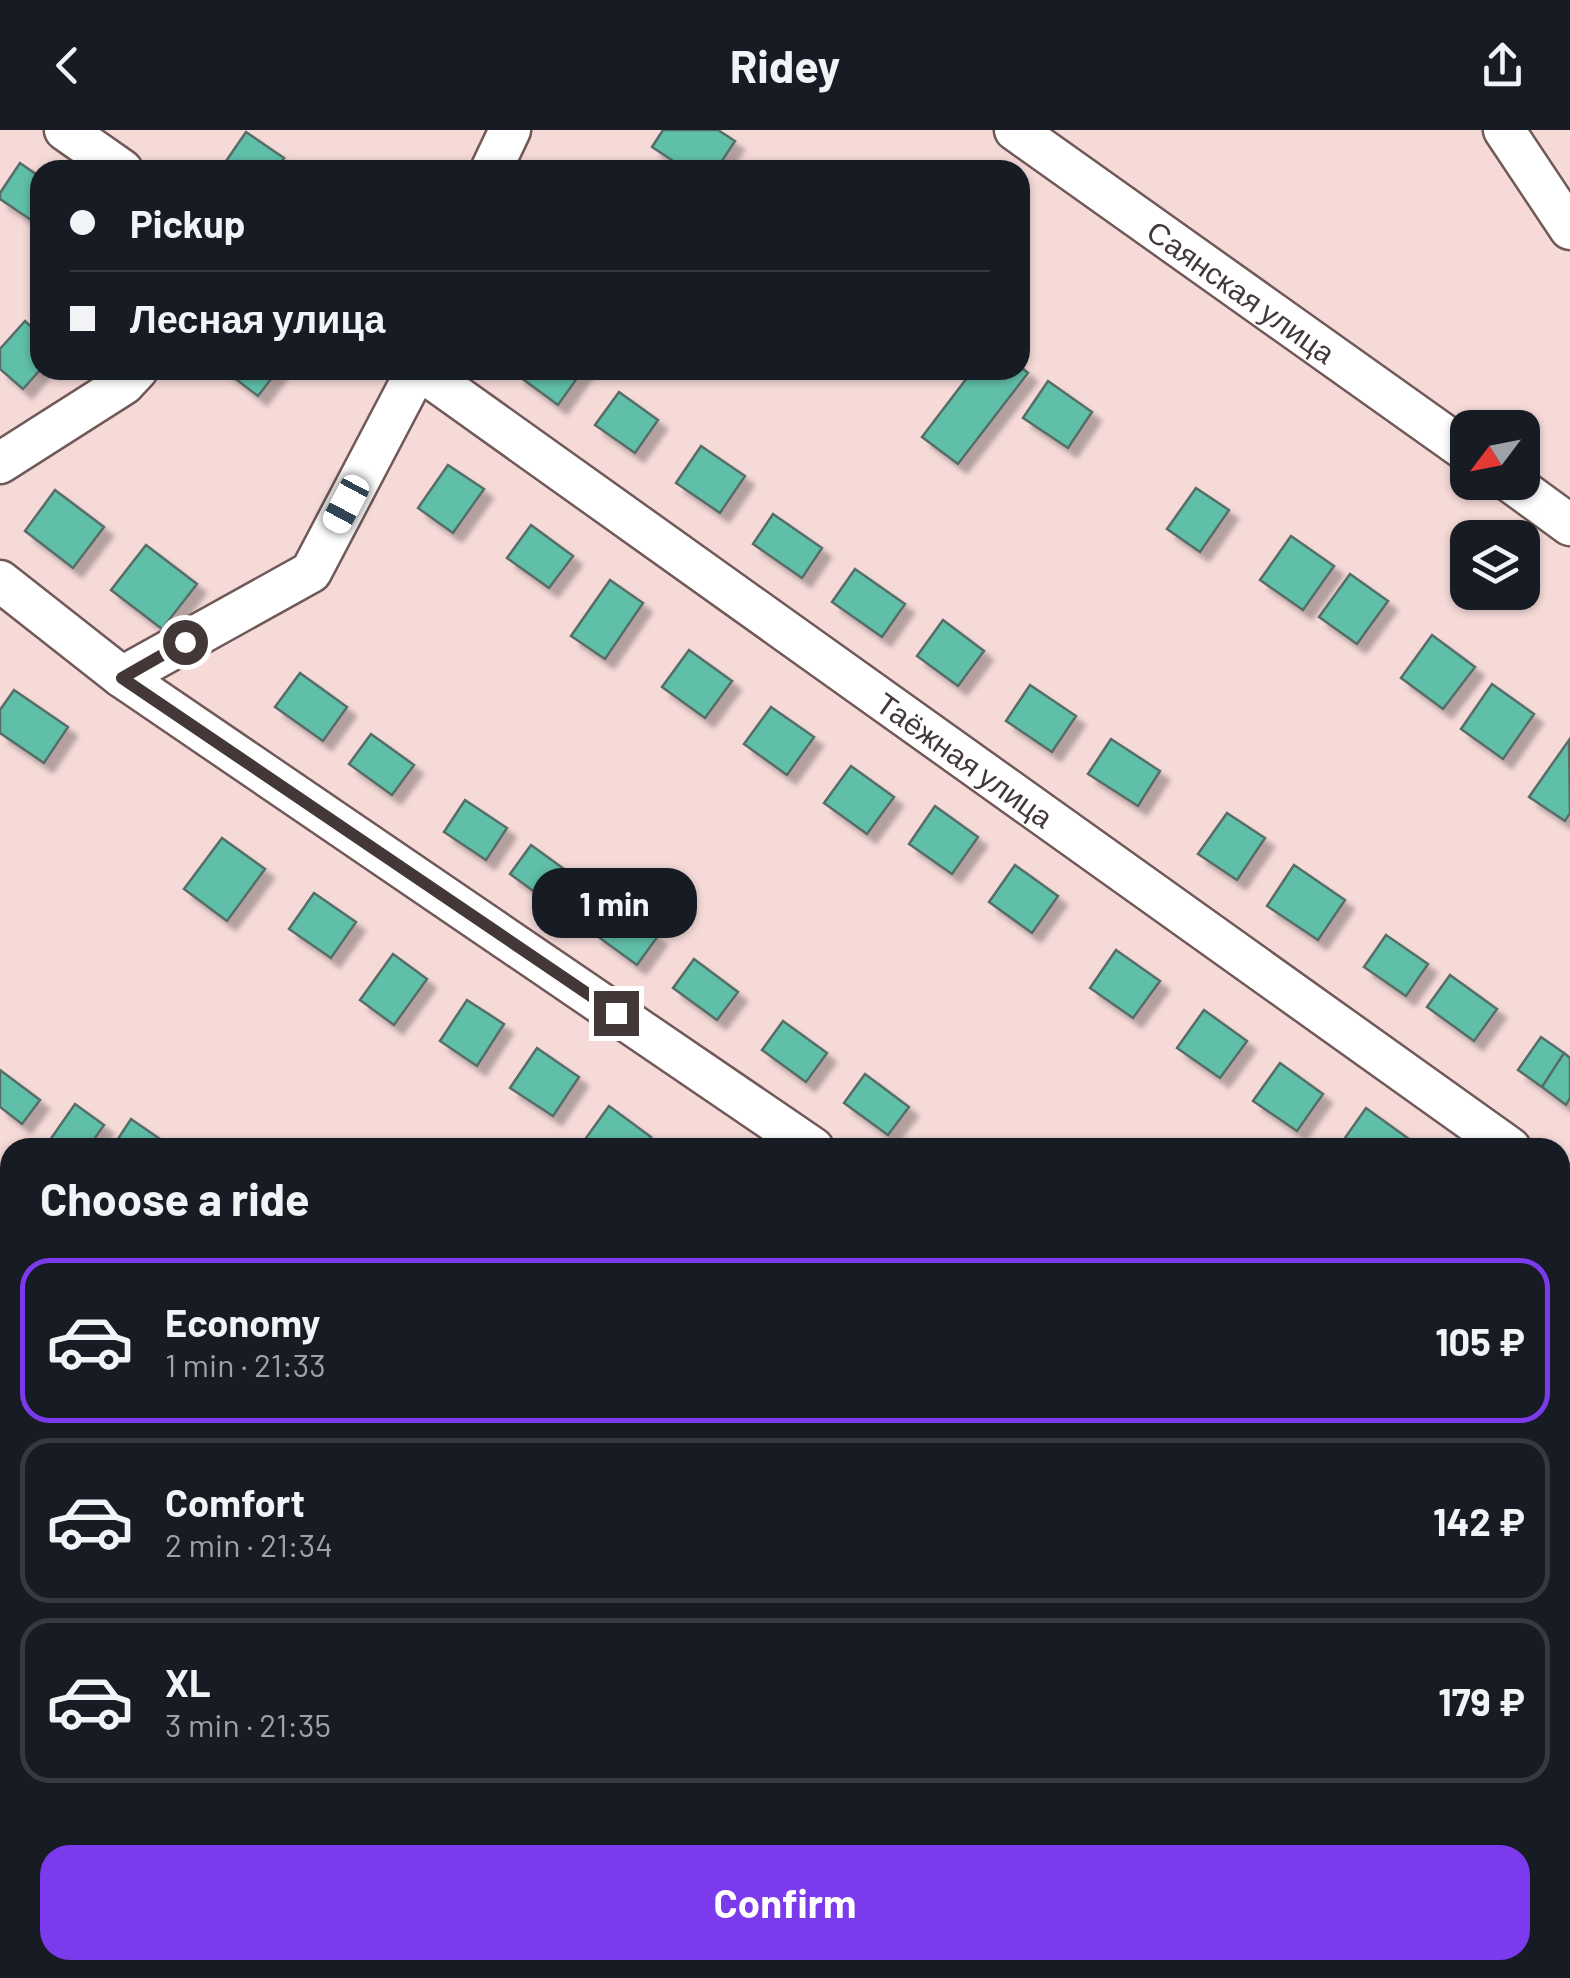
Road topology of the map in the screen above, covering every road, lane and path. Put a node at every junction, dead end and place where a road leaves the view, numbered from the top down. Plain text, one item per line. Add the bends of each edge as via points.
1 (65, 130) edge
2 (510, 130) edge
3 (1015, 130) edge
4 (1504, 130) edge
5 (108, 160) edge
6 (496, 160) edge
7 (1570, 228) edge
8 (128, 380) edge
9 (413, 380) edge
10 (432, 380) edge
11 (1450, 439) edge
12 (0, 463) edge
13 (1535, 500) edge
14 (1570, 525) edge
15 (0, 580) edge
16 (122, 678) junction
17 (798, 1138) edge
18 (1496, 1138) edge

1 - 5 street
2 - 6 street
3 - 11 street, Саянская улица
4 - 7 street
8 - 12 street
9 - 16 street via 311,572
10 - 18 street, Таёжная улица
13 - 14 street
15 - 16 street
16 - 17 street

